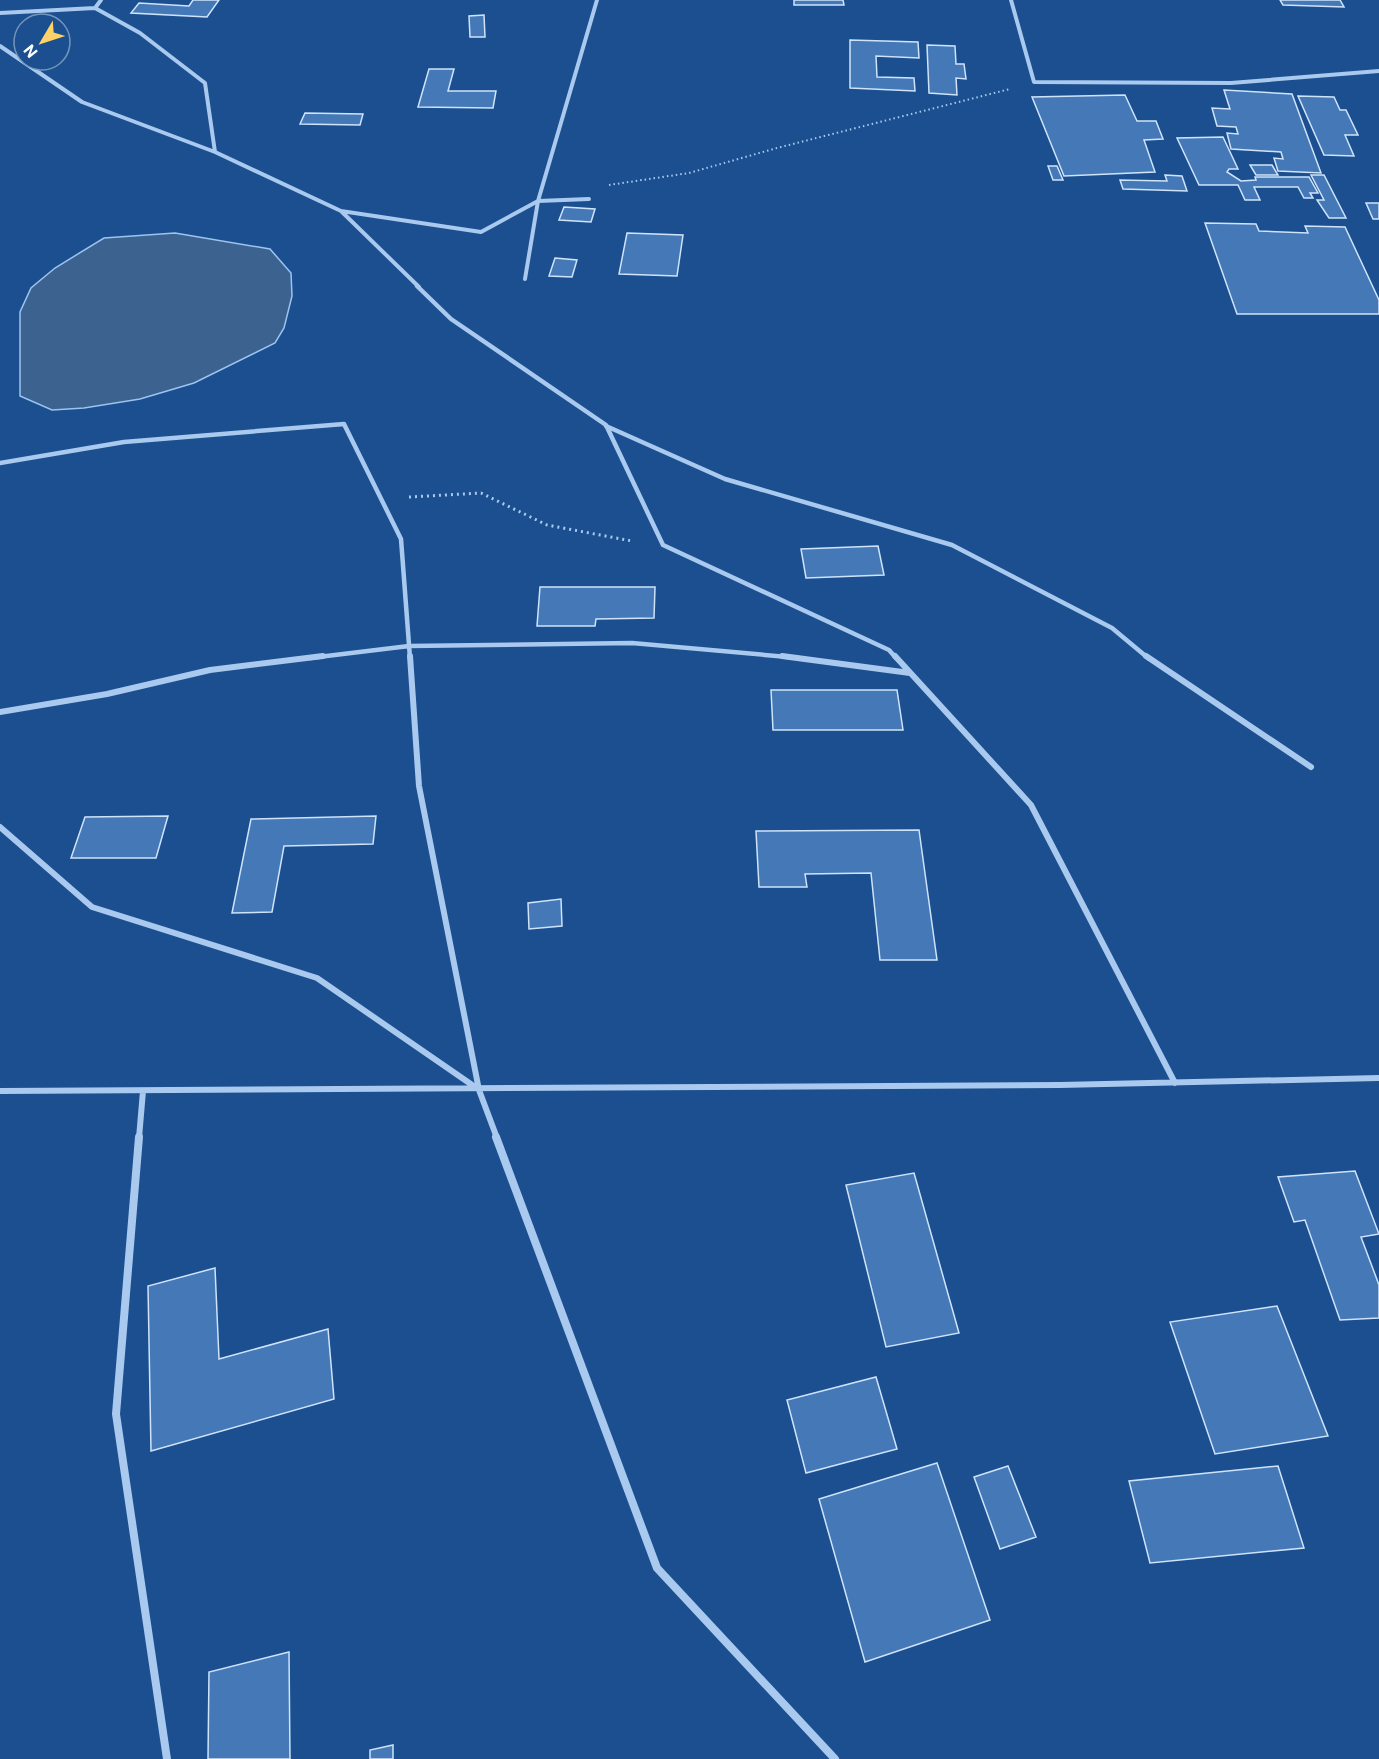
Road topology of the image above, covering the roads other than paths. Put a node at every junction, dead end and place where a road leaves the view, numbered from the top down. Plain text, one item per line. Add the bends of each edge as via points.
1 (101, 0) edge
2 (597, 0) edge
3 (1011, 0) edge
4 (95, 8) junction
5 (0, 13) edge
6 (0, 46) edge
7 (1379, 71) edge
8 (215, 152) junction
9 (589, 199) dead end
10 (538, 201) junction
11 (341, 211) junction
12 (525, 279) dead end
13 (606, 425) junction
14 (0, 463) edge
15 (409, 646) junction
16 (910, 673) junction
17 (0, 712) edge
18 (1311, 767) dead end
19 (0, 827) edge
20 (1379, 1078) edge
21 (1175, 1083) junction
22 (479, 1090) junction
23 (143, 1091) junction
24 (0, 1092) edge
25 (167, 1759) edge
26 (834, 1759) edge

1 - 4 street
2 - 10 street
3 - 7 street via 1034,82 1231,83
4 - 5 street
4 - 8 street via 140,33 205,83
6 - 8 street via 82,102
8 - 11 street
9 - 10 street
10 - 11 street via 481,232
10 - 12 street
11 - 13 street via 451,319
13 - 16 street via 663,544 890,650
13 - 18 street via 725,479 952,545 1112,628 1142,654
14 - 15 street via 123,442 344,424 401,538
15 - 16 street via 632,643 800,658
15 - 17 street via 210,670 107,694
15 - 22 street via 419,786
16 - 21 street via 1031,805
19 - 22 street via 92,907 317,978
20 - 21 street
21 - 22 street
22 - 23 street
22 - 26 street via 657,1568
23 - 24 street
23 - 25 street via 116,1414

